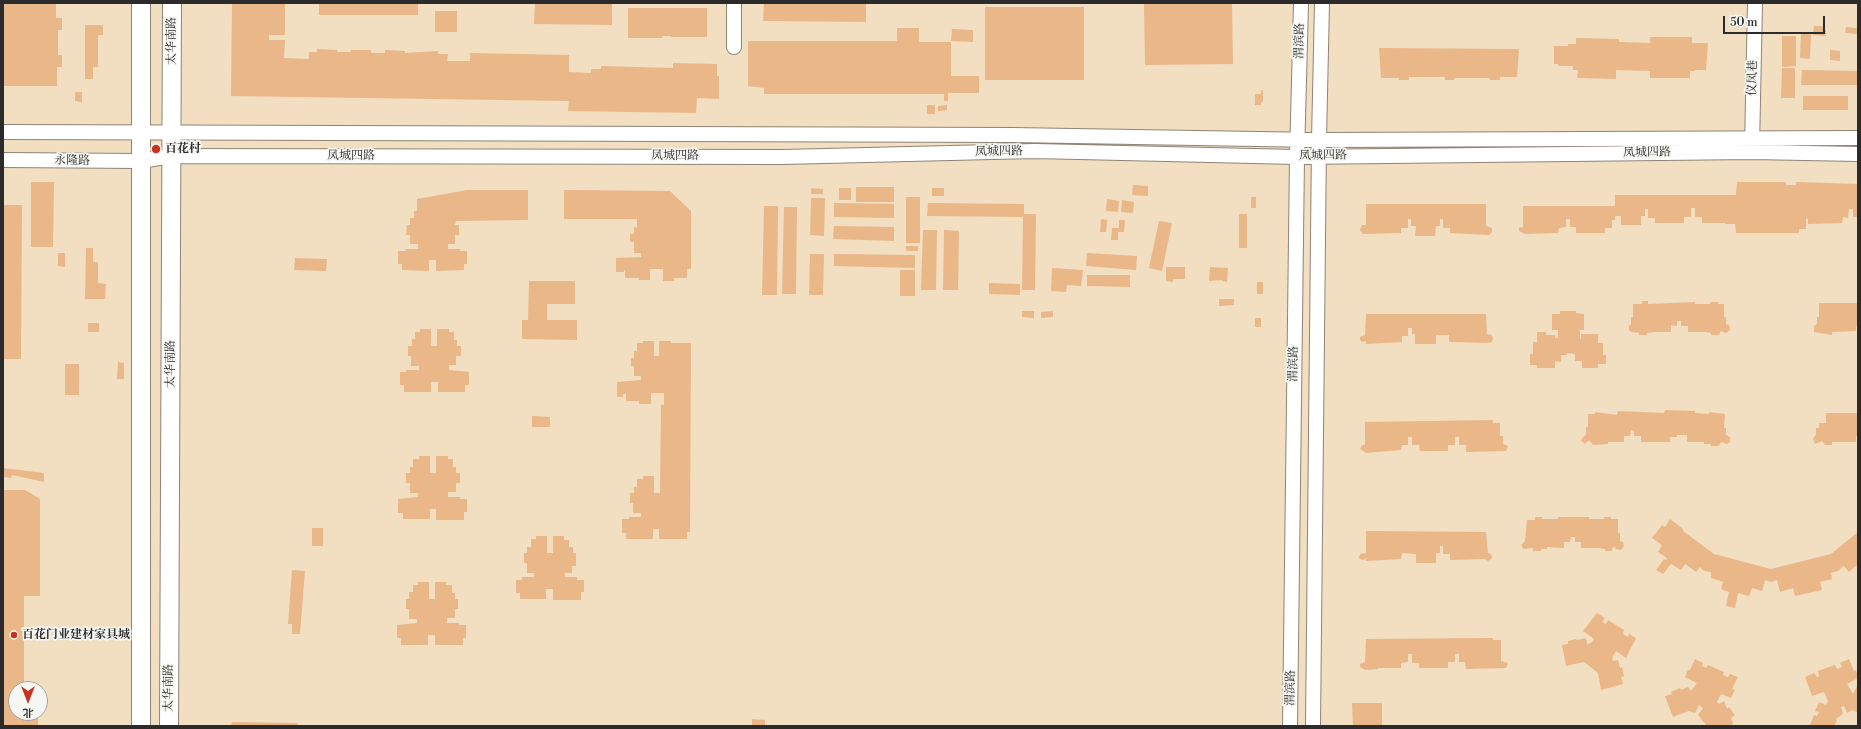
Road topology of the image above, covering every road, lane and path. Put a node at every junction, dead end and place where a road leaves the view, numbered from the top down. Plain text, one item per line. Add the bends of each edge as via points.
1 (141, 3) edge
2 (172, 3) edge
3 (734, 3) edge
4 (1301, 3) edge
5 (1322, 3) edge
6 (1755, 3) edge
7 (734, 47) dead end
8 (3, 132) edge
9 (173, 132) junction
10 (140, 133) junction
11 (1752, 137) junction
12 (1858, 138) edge
13 (1298, 140) junction
14 (1319, 140) junction
15 (1752, 152) junction
16 (1858, 154) edge
17 (171, 156) junction
18 (1319, 156) junction
19 (1297, 157) junction
20 (3, 160) edge
21 (140, 160) junction
22 (141, 726) edge
23 (169, 726) edge
24 (1290, 726) edge
25 (1313, 726) edge

1 - 10 main road
2 - 9 main road, 太华南路
3 - 7 street
4 - 13 street, 渭滨路
5 - 14 street, 渭滨路
6 - 11 street, 仪凤巷
8 - 10 street
9 - 10 street, 凤城四路
9 - 13 street, 凤城四路 via 1012,135
9 - 17 main road, 太华南路
10 - 21 main road
11 - 12 street, 凤城四路
11 - 14 street, 凤城四路
11 - 15 street, 仪凤巷
13 - 14 street, 凤城四路
13 - 19 street, 渭滨路
14 - 18 street, 渭滨路
15 - 16 street, 凤城四路
15 - 18 street, 凤城四路
17 - 19 street, 凤城四路 via 782,157 1035,152
17 - 21 street, 凤城四路
17 - 23 main road, 太华南路
18 - 19 street, 凤城四路
18 - 25 street, 渭滨路
19 - 24 street, 渭滨路
20 - 21 street, 永隆路
21 - 22 main road

